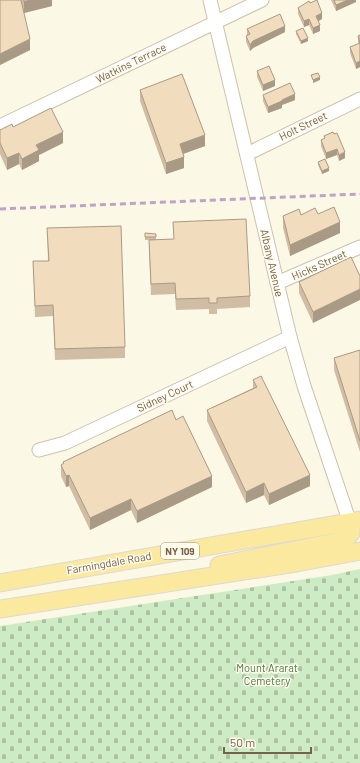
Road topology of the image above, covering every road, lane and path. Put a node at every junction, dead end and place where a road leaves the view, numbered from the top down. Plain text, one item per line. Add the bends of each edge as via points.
1 (210, 0) edge
2 (262, 0) edge
3 (215, 22) junction
4 (360, 99) edge
5 (0, 126) edge
6 (247, 154) junction
7 (360, 247) edge
8 (277, 283) junction
9 (290, 337) junction
10 (39, 450) dead end
11 (355, 521) edge
12 (360, 551) edge
13 (0, 583) edge
14 (154, 585) junction
15 (0, 609) edge

1 - 3 street, Albany Avenue
2 - 3 street, Watkins Terrace
3 - 5 street, Watkins Terrace
3 - 6 street, Albany Avenue
4 - 6 street, Holt Street
6 - 8 street, Albany Avenue
7 - 8 street, Hicks Street
8 - 9 street, Albany Avenue
9 - 10 street, Sidney Court via 65,443
9 - 11 street, Albany Avenue via 304,386
11 - 13 main road, Farmingdale Road / NY 109
11 - 14 main road via 351,533 345,540 186,572
12 - 14 main road via 296,564
14 - 15 main road

